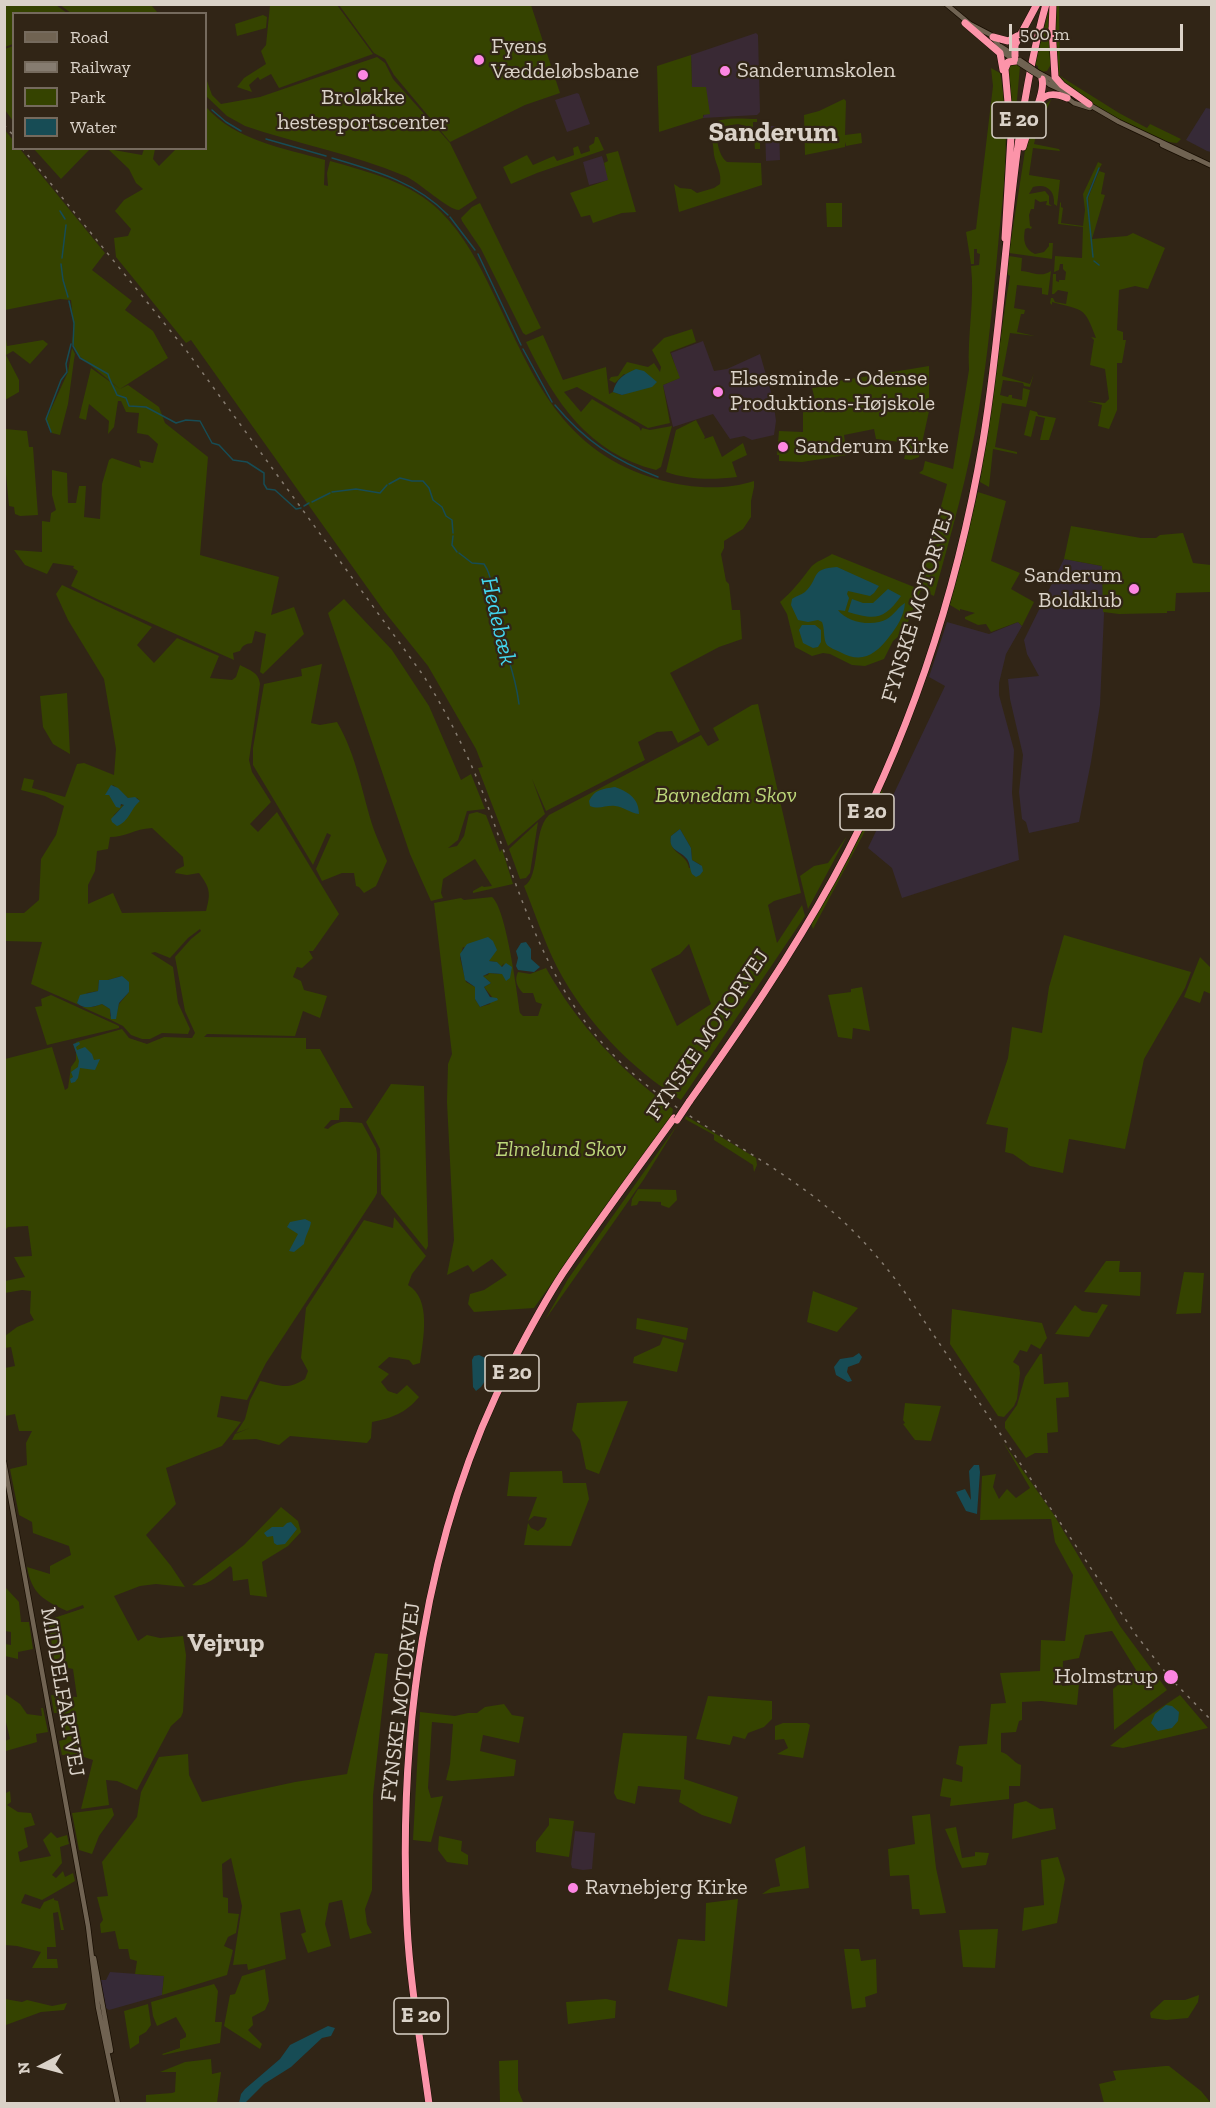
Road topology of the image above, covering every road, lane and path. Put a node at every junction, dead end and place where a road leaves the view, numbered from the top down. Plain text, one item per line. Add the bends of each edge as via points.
1 (944, 4) edge
2 (1037, 4) edge
3 (1044, 4) edge
4 (1053, 4) edge
5 (1030, 17) junction
6 (965, 23) junction
7 (1052, 28) junction
8 (993, 37) junction
9 (1000, 46) junction
10 (1017, 60) junction
11 (1040, 76) junction
12 (1060, 90) junction
13 (1067, 98) junction
14 (1009, 102) junction
15 (1089, 104) junction
16 (1099, 111) junction
17 (1034, 114) junction
18 (1212, 167) edge
19 (1011, 211) junction
20 (1005, 238) junction
21 (688, 1101) junction
22 (4, 1462) edge
23 (88, 1926) junction
24 (103, 2014) junction
25 (119, 2103) edge
26 (431, 2103) edge

1 - 6 main road
1 - 8 main road
2 - 5 highway
3 - 19 highway, FYNSKE MOTORVEJ / E 20 via 1026,97
3 - 20 highway, FYNSKE MOTORVEJ / E 20 via 1022,96
4 - 7 highway
5 - 8 highway via 1013,39
5 - 10 highway via 1015,45
6 - 9 main road
6 - 14 highway via 1001,55
7 - 11 highway via 1051,67
7 - 15 highway via 1055,77
8 - 9 main road
9 - 10 main road
10 - 11 main road, bridge
10 - 14 highway via 1005,66
11 - 12 main road via 1052,80
11 - 17 highway via 1043,90
12 - 13 main road
12 - 15 main road
13 - 16 main road
13 - 17 highway via 1046,95
14 - 20 highway
15 - 16 main road
16 - 18 main road
17 - 19 highway via 1023,146
19 - 21 highway, FYNSKE MOTORVEJ / E 20 via 978,466 954,573 922,678 881,780 834,878 766,990
20 - 21 highway, FYNSKE MOTORVEJ / E 20 via 975,464 951,572 918,676 881,771 830,875 762,990
21 - 26 highway, FYNSKE MOTORVEJ / E 20, bridge via 562,1275 511,1365 484,1423 445,1540 418,1674 405,1836 408,1929
22 - 23 main road, MIDDELFARTVEJ
23 - 24 main road, MIDDELFARTVEJ
23 - 24 main road, MIDDELFARTVEJ via 95,1986
24 - 25 main road, MIDDELFARTVEJ
24 - 25 main road, MIDDELFARTVEJ

